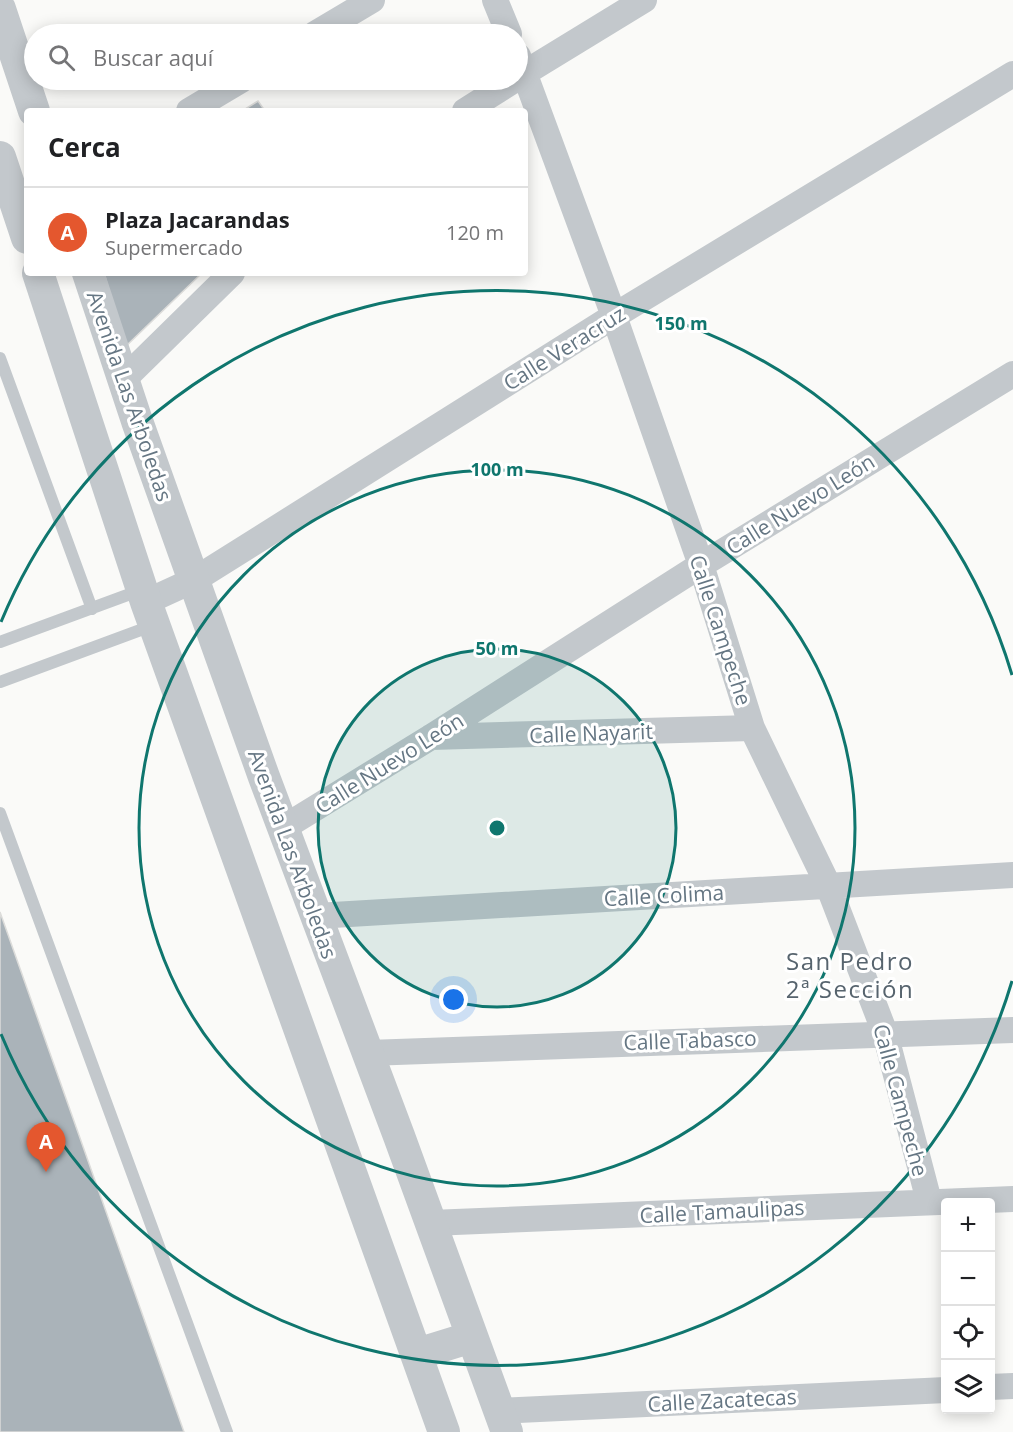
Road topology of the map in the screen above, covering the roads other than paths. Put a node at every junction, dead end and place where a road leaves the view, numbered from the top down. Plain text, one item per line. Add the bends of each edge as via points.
1 (372, 0) edge
2 (495, 0) edge
3 (644, 0) edge
4 (0, 9) edge
5 (332, 24) edge
6 (505, 24) edge
7 (528, 65) edge
8 (1013, 74) edge
9 (24, 81) edge
10 (27, 90) edge
11 (224, 90) edge
12 (493, 90) edge
13 (525, 90) edge
14 (33, 108) edge
15 (194, 108) edge
16 (469, 108) edge
17 (0, 157) edge
18 (24, 229) edge
19 (40, 276) edge
20 (89, 276) edge
21 (229, 276) edge
22 (614, 316) junction
23 (0, 358) edge
24 (1013, 374) edge
25 (124, 379) junction
26 (137, 421) junction
27 (93, 438) junction
28 (701, 565) junction
29 (194, 580) junction
30 (148, 606) junction
31 (92, 609) junction
32 (0, 642) edge
33 (0, 682) edge
34 (752, 728) junction
35 (431, 737) junction
36 (0, 813) edge
37 (283, 828) junction
38 (1013, 875) edge
39 (828, 885) junction
40 (316, 916) junction
41 (1013, 1030) edge
42 (885, 1033) junction
43 (368, 1053) junction
44 (1013, 1199) edge
45 (929, 1202) junction
46 (431, 1223) junction
47 (472, 1337) junction
48 (417, 1354) junction
49 (1013, 1386) edge
50 (995, 1387) edge
51 (941, 1389) edge
52 (503, 1422) edge
53 (438, 1430) edge
54 (227, 1432) edge

1 - 5 street
2 - 6 street
3 - 7 street
4 - 9 street
8 - 22 street, Calle Veracruz
10 - 14 street
11 - 15 street
12 - 16 street
13 - 22 street, Calle Campeche
17 - 18 street
19 - 27 street
20 - 25 street, Avenida Las Arboledas
21 - 25 street
22 - 28 street, Calle Campeche
22 - 29 street, Calle Veracruz
23 - 31 lane
24 - 28 street, Calle Nuevo León
25 - 26 street, Avenida Las Arboledas
26 - 27 street
26 - 29 street, Avenida Las Arboledas
27 - 30 street
28 - 34 street, Calle Campeche
28 - 35 street, Calle Nuevo León
29 - 30 street, Calle Veracruz
29 - 37 street, Avenida Las Arboledas
30 - 31 lane
30 - 33 lane
30 - 48 street
31 - 32 lane
34 - 35 street, Calle Nayarit
34 - 39 street, Calle Campeche
35 - 37 street, Calle Nuevo León
36 - 54 lane
37 - 40 street, Avenida Las Arboledas
38 - 39 street, Calle Colima
39 - 40 street, Calle Colima
39 - 42 street, Calle Campeche
40 - 43 street, Avenida Las Arboledas
41 - 42 street, Calle Tabasco
42 - 43 street, Calle Tabasco
42 - 45 street, Calle Campeche
43 - 46 street, Avenida Las Arboledas
44 - 45 street, Calle Tamaulipas
45 - 46 street, Calle Tamaulipas
46 - 47 street, Avenida Las Arboledas
47 - 48 street
47 - 52 street, Avenida Las Arboledas
48 - 53 street
49 - 50 street
51 - 52 street, Calle Zacatecas

